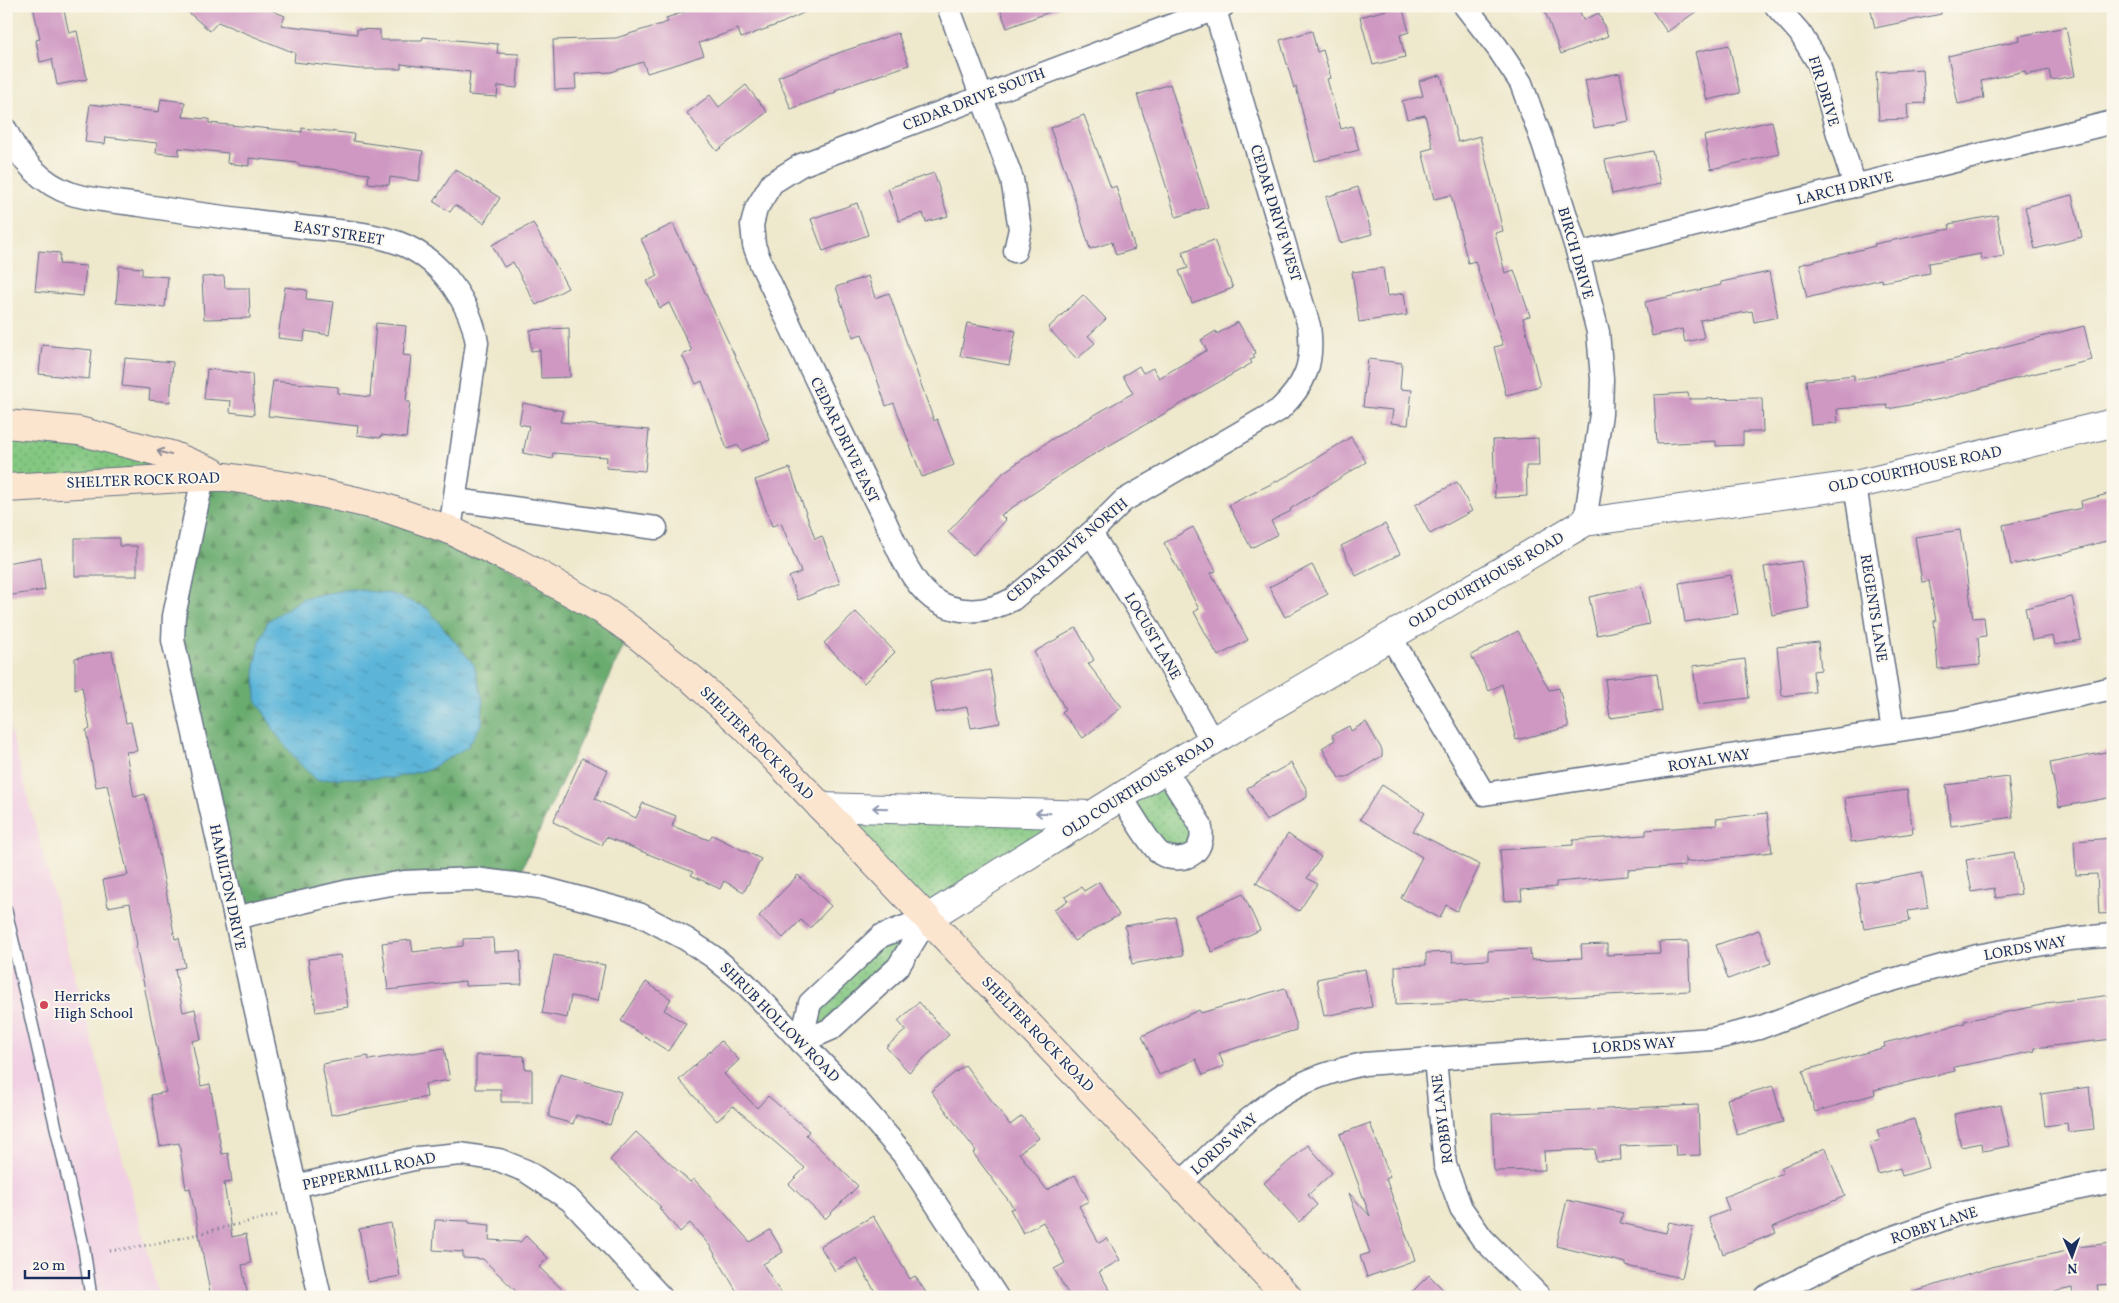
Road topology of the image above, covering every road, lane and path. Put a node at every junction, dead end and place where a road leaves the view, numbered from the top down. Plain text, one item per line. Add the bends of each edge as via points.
1 (948, 6) edge
2 (1465, 6) edge
3 (1776, 6) edge
4 (1219, 8) edge
5 (981, 96) junction
6 (2113, 122) edge
7 (6, 130) edge
8 (1855, 186) junction
9 (752, 225) joint
10 (1015, 252) dead end
11 (1578, 254) junction
12 (1278, 410) joint
13 (2113, 423) edge
14 (6, 424) edge
15 (214, 477) junction
16 (1855, 485) junction
17 (6, 488) edge
18 (456, 500) junction
19 (1585, 522) junction
20 (656, 528) dead end
21 (450, 530) junction
22 (1091, 533) junction
23 (984, 611) joint
24 (1390, 636) junction
25 (2113, 688) edge
26 (1893, 731) junction
27 (1212, 741) junction
28 (1166, 769) junction
29 (1121, 796) junction
30 (821, 806) junction
31 (1092, 815) junction
32 (6, 911) edge
33 (235, 918) junction
34 (928, 918) junction
35 (2113, 935) edge
36 (801, 1042) junction
37 (1435, 1059) junction
38 (2113, 1181) edge
39 (1180, 1184) junction
40 (295, 1186) junction
41 (300, 1210) junction
42 (110, 1250) dead end
43 (91, 1297) edge
44 (320, 1297) edge
45 (662, 1297) edge
46 (997, 1297) edge
47 (1288, 1297) edge
48 (1540, 1297) edge
49 (1765, 1297) edge

1 - 5 street
2 - 11 street, BIRCH DRIVE via 1521,83
3 - 8 street, FIR DRIVE via 1800,33 1819,64
4 - 5 street, CEDAR DRIVE SOUTH
4 - 12 street, CEDAR DRIVE WEST via 1312,345 1302,383 1295,395
5 - 9 street, CEDAR DRIVE SOUTH via 801,164 772,183 756,209
5 - 10 street via 1012,179 1020,229
6 - 8 street, LARCH DRIVE
7 - 18 street, EAST STREET via 15,150 30,168 72,194 188,213 369,235 406,246 433,263 459,293 475,328 477,343
8 - 11 street, LARCH DRIVE
9 - 23 street, CEDAR DRIVE EAST via 760,264 915,580 931,597 951,608
11 - 19 street, BIRCH DRIVE via 1598,332 1602,379 1602,414
12 - 22 street, CEDAR DRIVE NORTH via 1123,501
13 - 16 street, OLD COURTHOUSE ROAD
15 -> 14 main road via 171,455 80,431
15 - 17 main road, SHELTER ROCK ROAD
15 - 21 main road, SHELTER ROCK ROAD via 294,487 383,507
15 - 33 street, HAMILTON DRIVE via 172,631
16 - 19 street, OLD COURTHOUSE ROAD
16 - 26 street, REGENTS LANE
18 - 20 street
18 - 21 street, EAST STREET
19 - 24 street, OLD COURTHOUSE ROAD
21 - 30 main road, SHELTER ROCK ROAD via 518,563 599,608 631,630 746,727
22 - 23 street, CEDAR DRIVE NORTH via 1014,599
22 - 27 street, LOCUST LANE
24 - 26 street, ROYAL WAY via 1484,794
24 - 27 street, OLD COURTHOUSE ROAD
25 - 26 street, ROYAL WAY via 1958,721
27 - 28 street, OLD COURTHOUSE ROAD
28 - 29 street, OLD COURTHOUSE ROAD
28 - 29 street via 1200,824 1201,843 1192,854 1176,858 1158,851
29 - 31 street, OLD COURTHOUSE ROAD
31 -> 30 street
30 - 34 main road, SHELTER ROCK ROAD
31 - 34 street, OLD COURTHOUSE ROAD
32 - 43 lane via 84,1249
33 - 36 street, SHRUB HOLLOW ROAD via 349,891 404,882 474,879 540,887 639,914 686,938 745,983
33 - 40 street, HAMILTON DRIVE
34 - 36 street via 898,967 831,1029
34 - 36 street via 881,936 810,1003
34 - 39 main road, SHELTER ROCK ROAD
35 - 37 street, LORDS WAY via 2070,939 1977,956 1864,988 1759,1028 1712,1039
36 - 46 street, SHRUB HOLLOW ROAD via 904,1155
37 - 39 street, LORDS WAY via 1364,1064 1332,1072 1298,1086 1250,1117
37 - 48 street, ROBBY LANE via 1445,1165 1461,1208 1482,1238
38 - 49 street, ROBBY LANE via 1959,1214 1866,1248
39 - 47 main road, SHELTER ROCK ROAD
40 - 41 street, HAMILTON DRIVE
40 - 45 street, PEPPERMILL ROAD via 418,1158 462,1154 499,1160 526,1170 570,1200
41 - 42 path via 160,1243
41 - 44 street, HAMILTON DRIVE

